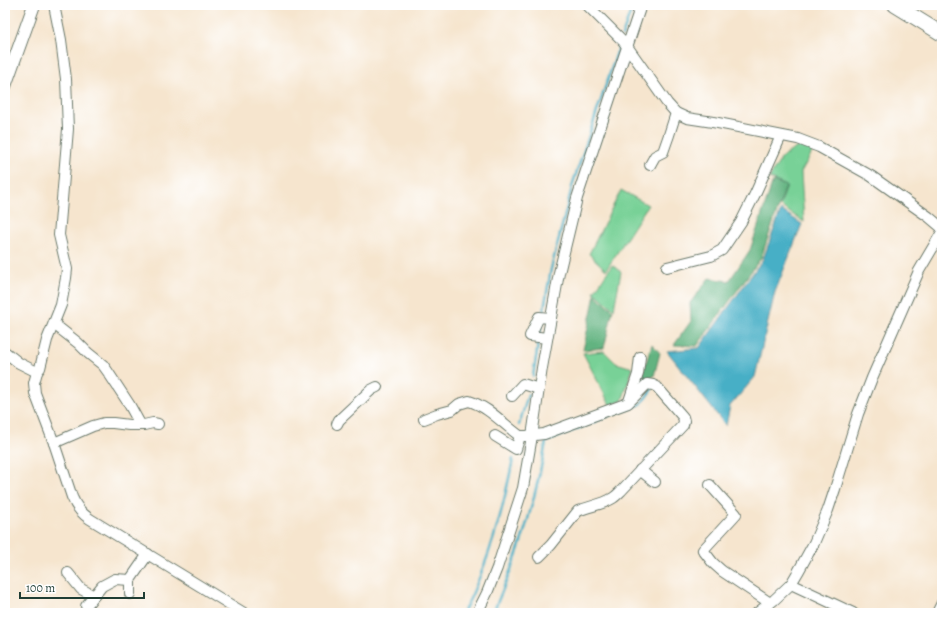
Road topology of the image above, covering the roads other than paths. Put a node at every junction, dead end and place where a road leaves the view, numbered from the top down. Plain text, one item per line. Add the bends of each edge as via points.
1 (34, 5) edge
2 (54, 5) edge
3 (587, 5) edge
4 (641, 5) edge
5 (895, 5) edge
6 (942, 34) edge
7 (623, 43) junction
8 (5, 86) edge
9 (676, 113) junction
10 (781, 136) junction
11 (650, 165) dead end
12 (942, 228) edge
13 (942, 232) edge
14 (667, 266) dead end
15 (546, 318) junction
16 (54, 324) junction
17 (542, 338) junction
18 (5, 352) edge
19 (640, 357) dead end
20 (37, 372) junction
21 (377, 387) dead end
22 (539, 389) junction
23 (512, 396) dead end
24 (628, 403) junction
25 (424, 420) dead end
26 (140, 424) junction
27 (158, 424) dead end
28 (337, 424) dead end
29 (495, 436) dead end
30 (520, 436) junction
31 (532, 436) junction
32 (54, 443) junction
33 (640, 470) junction
34 (655, 482) dead end
35 (710, 485) dead end
36 (148, 554) junction
37 (539, 557) dead end
38 (68, 574) dead end
39 (130, 580) junction
40 (791, 584) junction
41 (130, 594) dead end
42 (94, 596) junction
43 (770, 603) junction
44 (942, 603) edge
45 (86, 606) dead end
46 (244, 613) edge
47 (477, 613) edge
48 (757, 613) edge
49 (853, 613) edge
50 (937, 613) edge

1 - 8 main road
2 - 16 street via 66,79 68,128 59,235 67,269 61,304
3 - 7 street
4 - 7 street
5 - 6 highway
7 - 9 street
7 - 15 street via 577,198
9 - 10 street via 687,118
9 - 11 street via 663,152 655,156
10 - 12 street via 819,147 871,176
10 - 14 street via 755,194 722,250 711,256
13 - 40 street via 919,271 876,368 858,414 828,510 814,543
15 - 17 street
15 - 17 street via 539,317 530,336
16 - 20 street
16 - 26 street via 103,365
17 - 22 street
18 - 20 street
19 - 24 street via 638,374
20 - 32 street via 35,393
21 - 28 street
22 - 23 street via 522,384
22 - 31 street
24 - 31 street via 544,434
24 - 33 street via 647,384 653,385 684,421
25 - 30 street via 469,401 487,409
26 - 27 street
26 - 32 street via 104,423
29 - 30 street via 516,449
30 - 31 street
31 - 47 street via 518,508 497,568
32 - 36 street via 72,497 81,512
33 - 34 street
33 - 37 street via 613,498 578,511
35 - 43 street via 736,514 703,550 722,571
36 - 39 street
36 - 46 street
38 - 42 street via 81,588
39 - 41 street
39 - 42 street via 115,579 108,582
40 - 43 street
40 - 49 street
42 - 45 street
43 - 48 street
44 - 50 street

